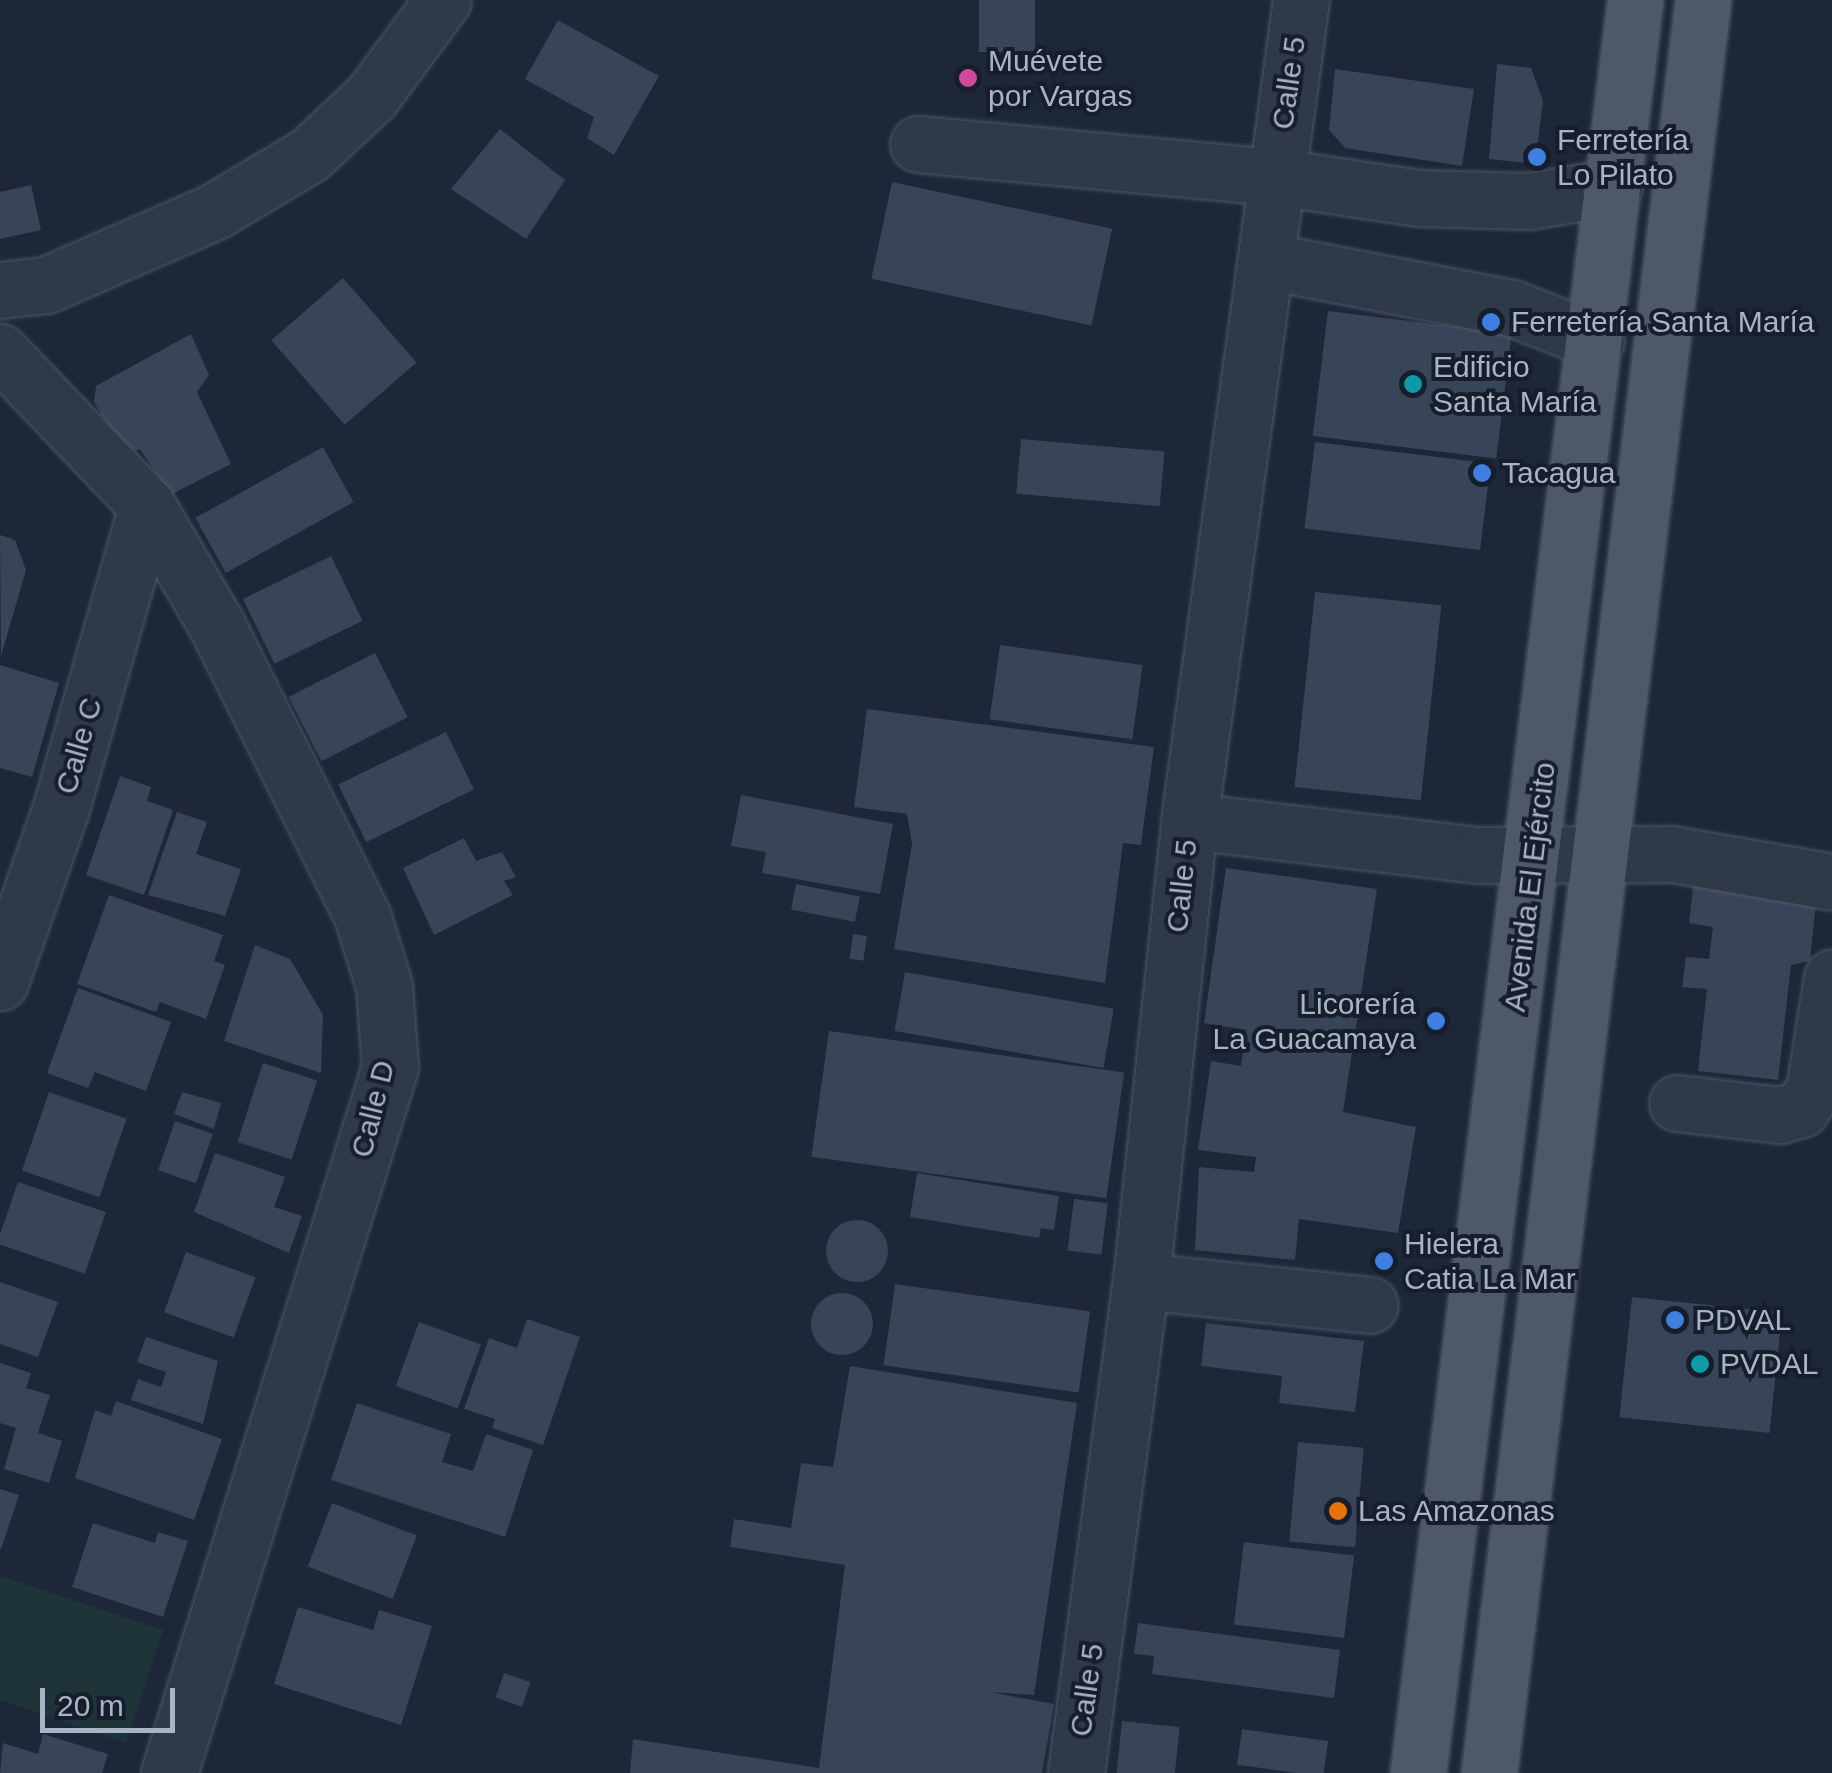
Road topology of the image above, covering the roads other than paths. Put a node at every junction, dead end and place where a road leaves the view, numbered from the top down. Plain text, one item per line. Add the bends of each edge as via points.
1 (442, 0) edge
2 (1300, 0) edge
3 (1634, 0) edge
4 (1703, 0) edge
5 (918, 144) dead end
6 (1277, 176) junction
7 (1614, 186) junction
8 (1267, 261) junction
9 (0, 290) edge
10 (1596, 340) junction
11 (0, 352) edge
12 (147, 506) junction
13 (1189, 821) junction
14 (1534, 854) junction
15 (1603, 854) junction
16 (1832, 882) edge
17 (1832, 978) edge
18 (0, 982) edge
19 (1676, 1103) dead end
20 (1141, 1281) junction
21 (1370, 1305) dead end
22 (1454, 1488) junction
23 (1524, 1496) junction
24 (169, 1773) edge
25 (1076, 1773) edge
26 (1418, 1773) edge
27 (1489, 1773) edge

1 - 9 street via 372,96 308,155 215,210 81,270 46,284
2 - 6 street, Calle 5
3 - 7 main road, Avenida El Ejército
4 - 15 main road
5 - 6 street
6 - 7 street via 1419,198 1529,200
6 - 8 street, Calle 5
7 - 10 main road, Avenida El Ejército
8 - 10 street via 1512,308
8 - 13 street, Calle 5
10 - 14 main road, Avenida El Ejército
11 - 12 street, Calle D
12 - 18 street, Calle C via 62,808
12 - 24 street, Calle D via 216,624 363,918 384,986 390,1067
13 - 14 street via 1478,855
13 - 20 street, Calle 5
14 - 15 street
14 - 22 main road, Avenida El Ejército
15 - 16 street via 1672,854
15 - 23 main road
17 - 19 street via 1814,1090 1801,1108 1780,1115
20 - 21 street
20 - 25 street, Calle 5
22 - 23 main road
22 - 26 main road, Avenida El Ejército
23 - 27 main road

